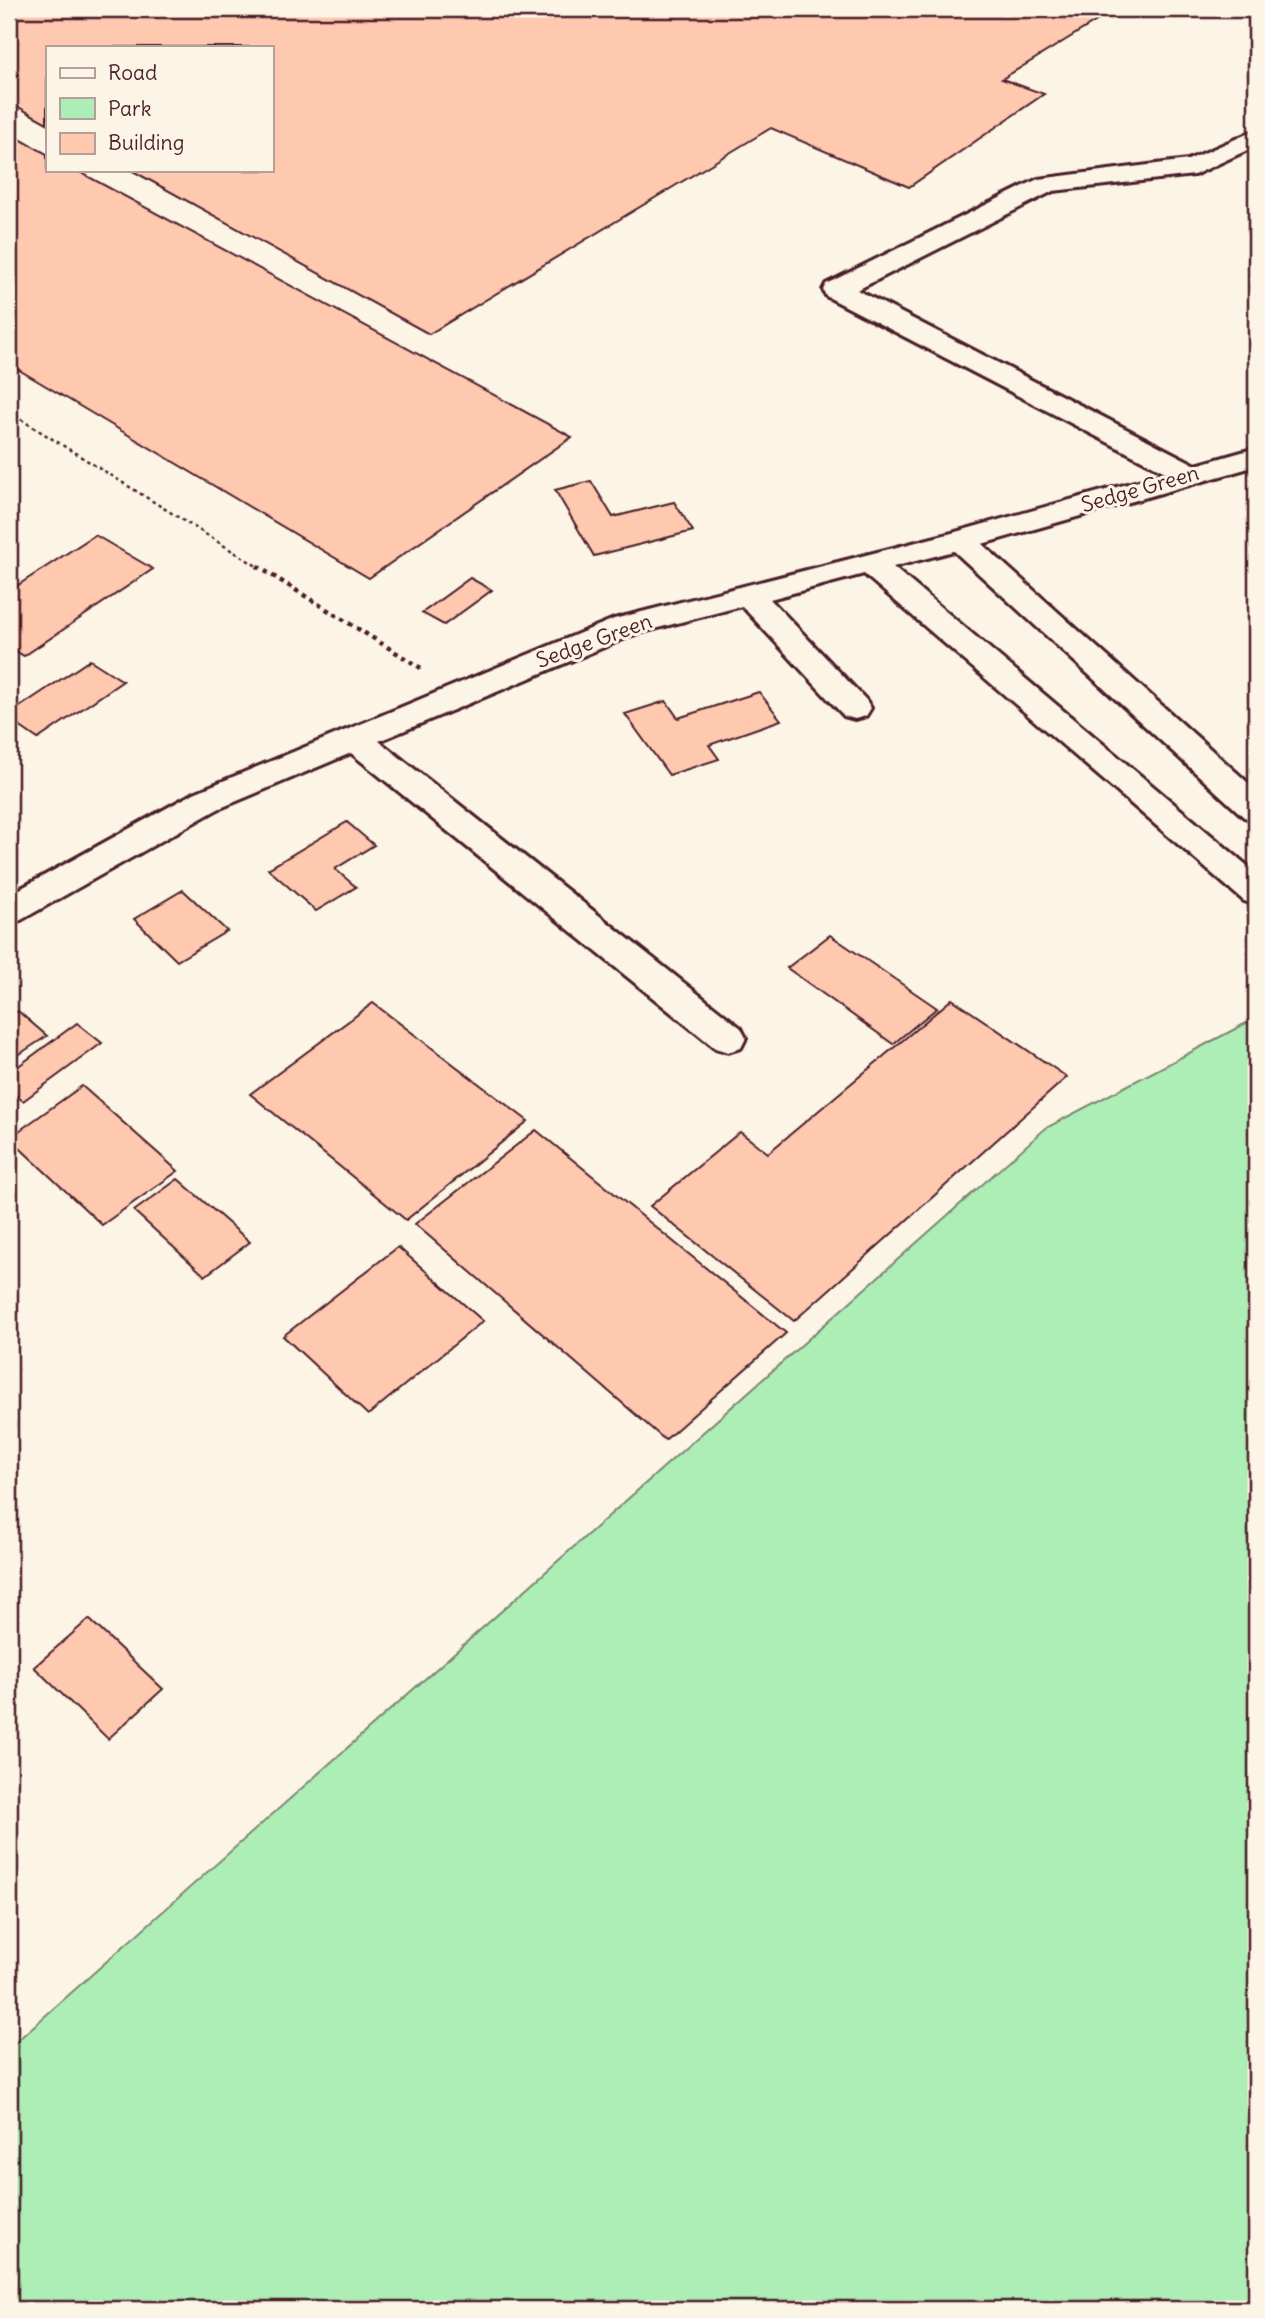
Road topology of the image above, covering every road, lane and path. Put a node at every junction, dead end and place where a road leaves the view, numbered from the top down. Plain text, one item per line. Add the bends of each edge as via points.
1 (1256, 137) edge
2 (9, 412) edge
3 (1256, 457) edge
4 (1192, 474) junction
5 (960, 540) junction
6 (869, 563) junction
7 (748, 594) junction
8 (462, 693) junction
9 (855, 708) dead end
10 (353, 738) junction
11 (1256, 809) edge
12 (1256, 892) edge
13 (9, 911) edge
14 (728, 1038) dead end

1 - 4 street via 1194,167 1047,184 836,290
2 - 8 path
3 - 4 street, Sedge Green
4 - 5 street, Sedge Green
5 - 6 street, Sedge Green
5 - 11 street
6 - 7 street, Sedge Green
6 - 12 street
7 - 8 street, Sedge Green via 625,626
7 - 9 street
8 - 10 street, Sedge Green
10 - 13 street, Sedge Green via 206,801
10 - 14 street

